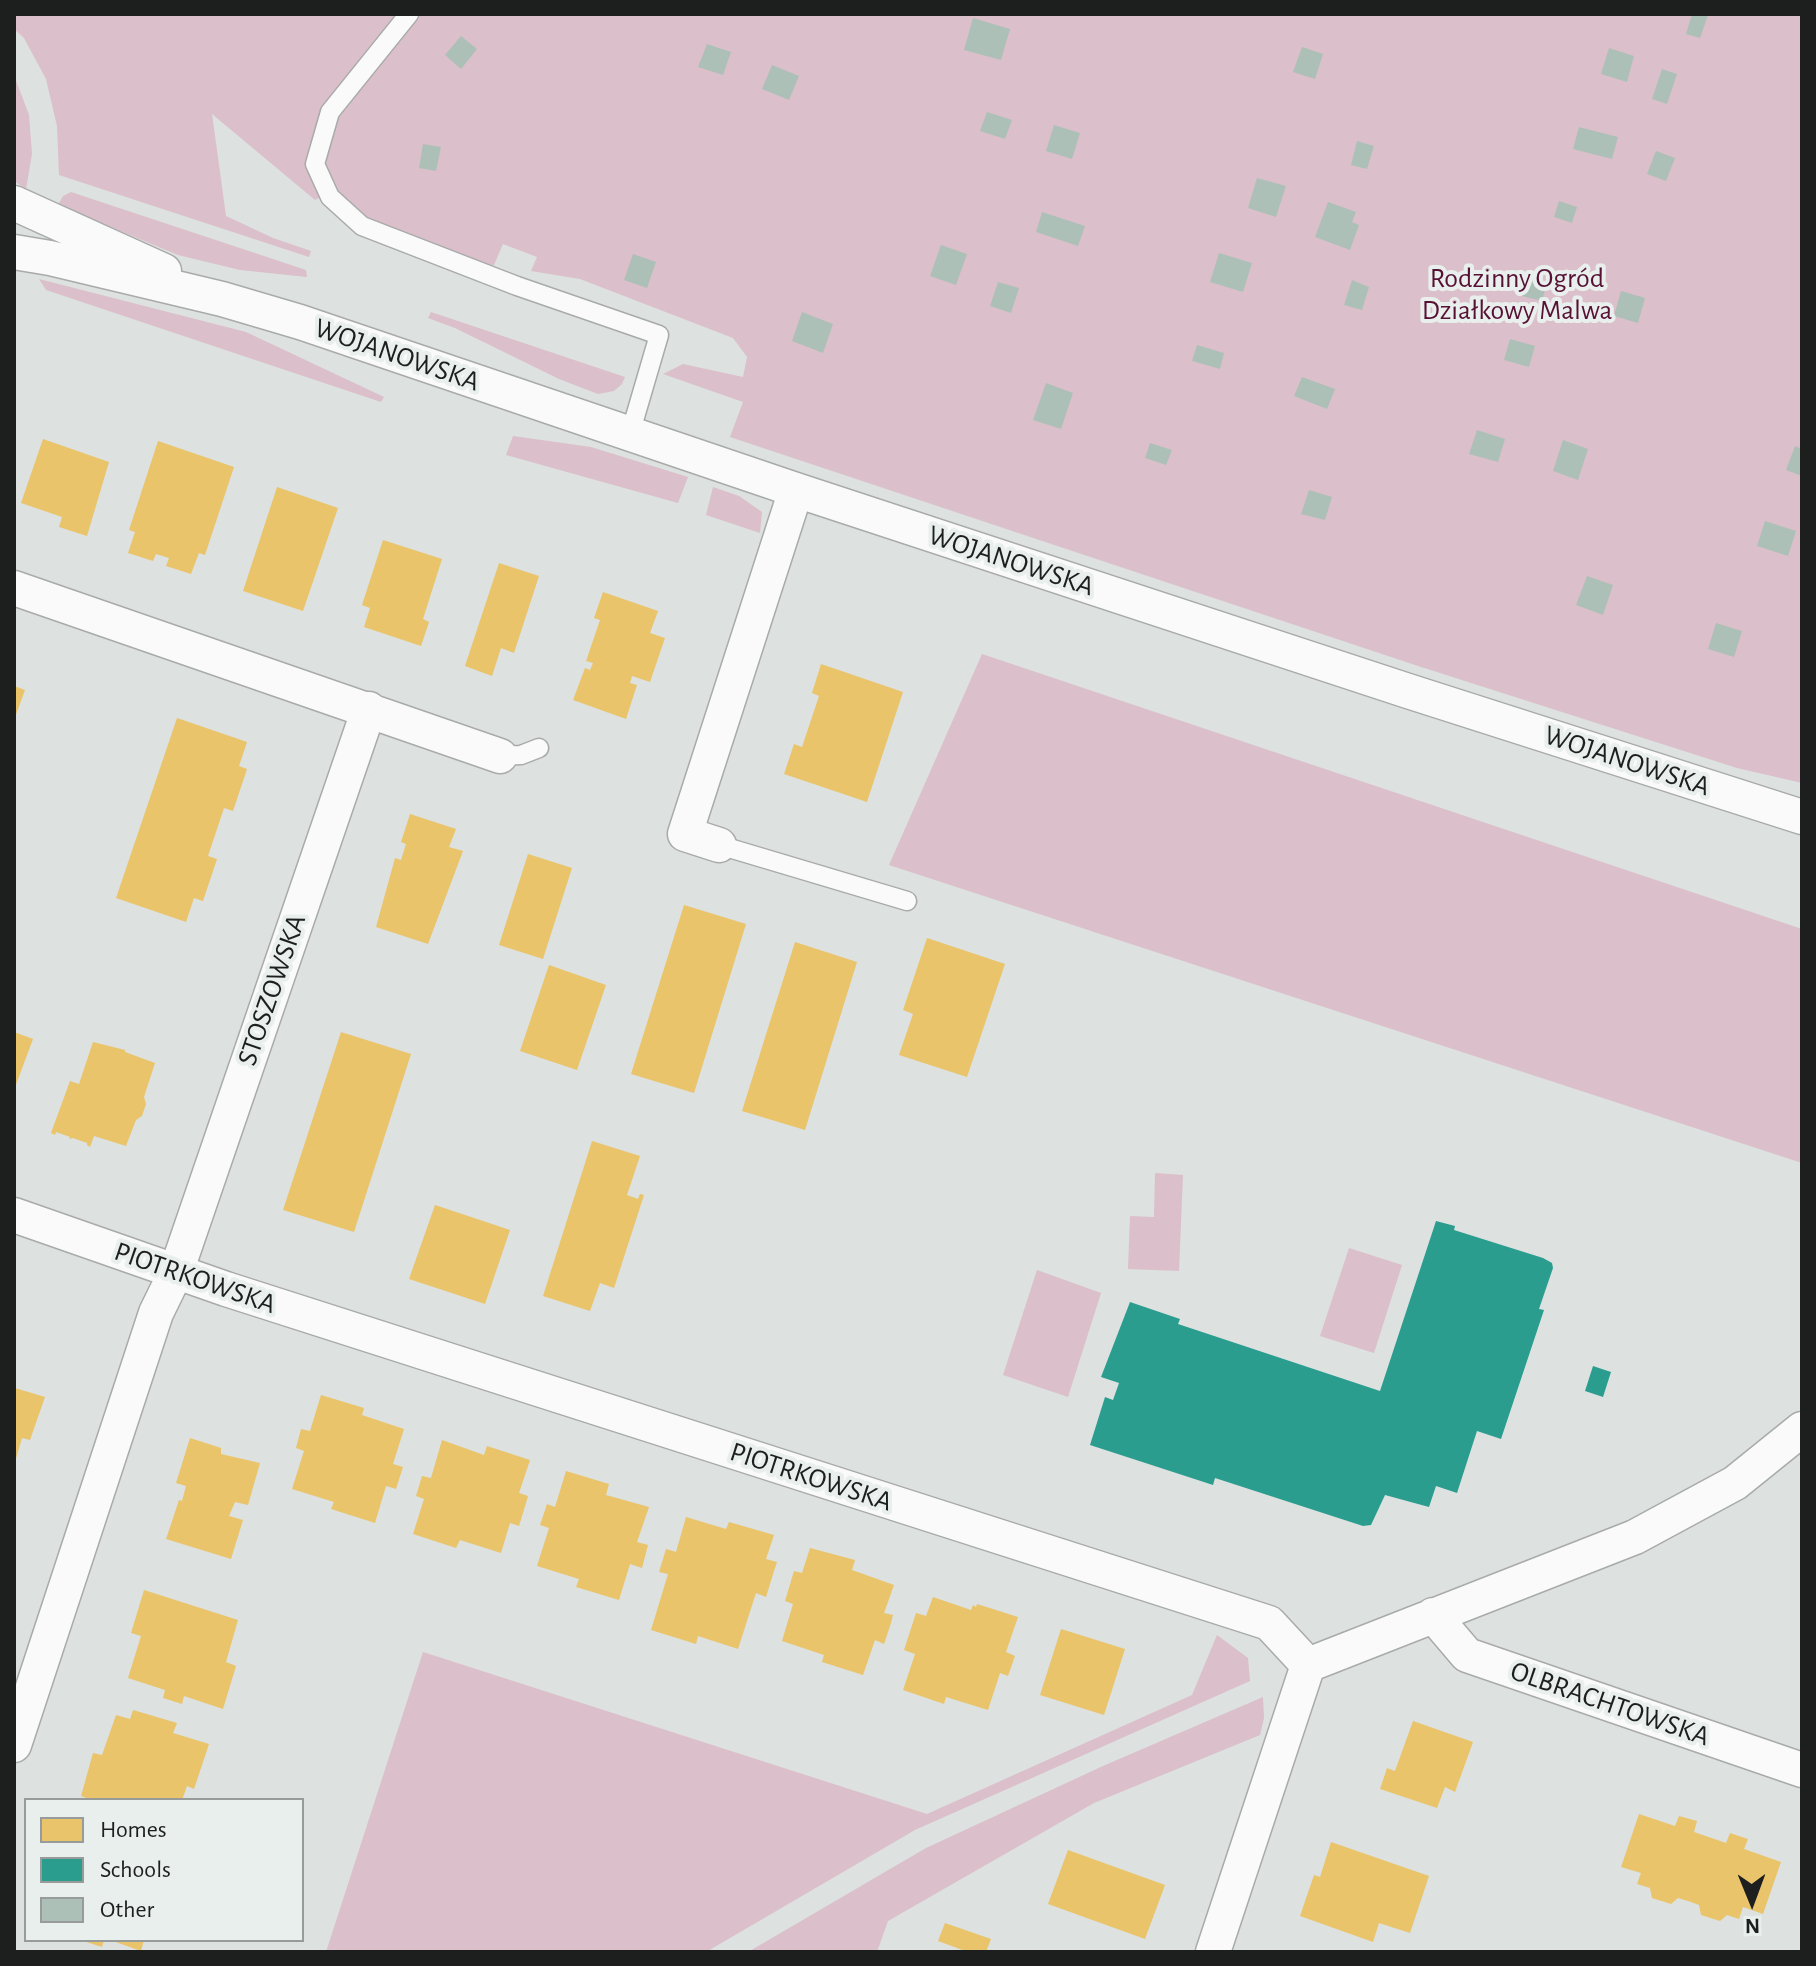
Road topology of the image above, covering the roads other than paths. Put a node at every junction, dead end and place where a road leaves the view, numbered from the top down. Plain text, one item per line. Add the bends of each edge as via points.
1 (409, 14) edge
2 (14, 203) edge
3 (14, 252) edge
4 (222, 299) junction
5 (630, 434) junction
6 (796, 490) junction
7 (14, 588) edge
8 (369, 709) junction
9 (539, 748) dead end
10 (500, 756) joint
11 (1802, 817) edge
12 (719, 845) joint
13 (907, 901) dead end
14 (14, 1215) edge
15 (176, 1272) junction
16 (1802, 1429) edge
17 (1433, 1615) junction
18 (1308, 1665) junction
19 (14, 1745) edge
20 (1802, 1770) edge
21 (1213, 1952) edge

1 - 5 lane via 330,112 315,164 330,197 362,226 659,335
2 - 4 street, WOJANOWSKA
3 - 4 street, WOJANOWSKA
4 - 5 street, WOJANOWSKA
5 - 6 street, WOJANOWSKA
6 - 11 street, WOJANOWSKA
6 - 12 street via 685,834
7 - 8 street
8 - 10 street
8 - 15 street, STOSZOWSKA
9 - 10 lane
12 - 13 lane
14 - 15 street, PIOTRKOWSKA
15 - 18 street, PIOTRKOWSKA via 1269,1623
15 - 19 street, STOSZOWSKA via 156,1313
16 - 17 street via 1735,1483 1635,1537
17 - 18 street
17 - 20 street, OLBRACHTOWSKA via 1467,1655
18 - 21 street

